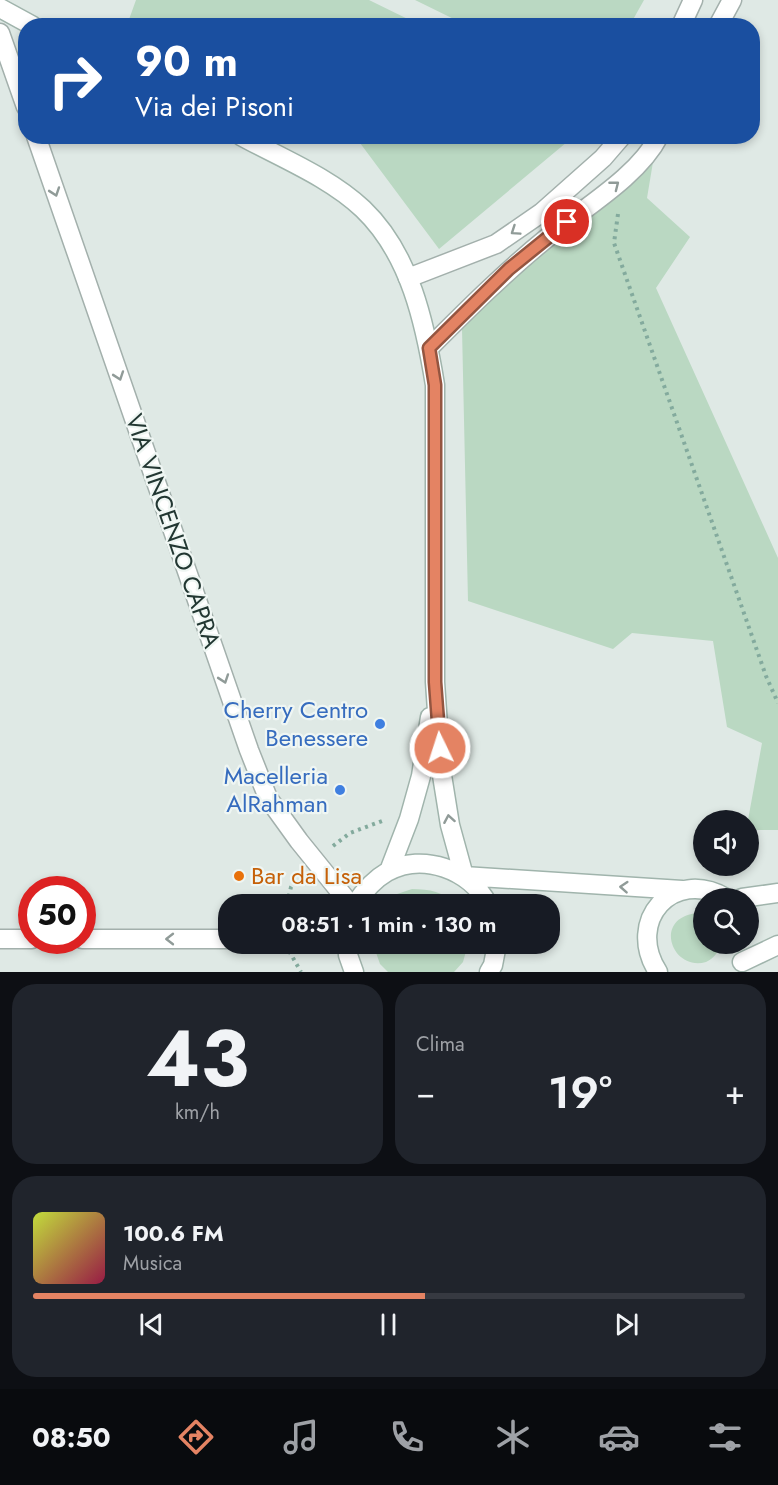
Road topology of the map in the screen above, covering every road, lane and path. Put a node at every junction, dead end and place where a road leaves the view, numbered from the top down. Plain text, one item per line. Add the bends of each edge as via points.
1 (693, 0) edge
2 (732, 0) edge
3 (0, 8) edge
4 (18, 18) edge
5 (685, 18) edge
6 (722, 18) edge
7 (0, 33) edge
8 (18, 84) edge
9 (39, 144) edge
10 (256, 144) edge
11 (615, 144) edge
12 (655, 144) edge
13 (624, 178) junction
14 (408, 278) junction
15 (429, 348) junction
16 (435, 682) junction
17 (778, 703) edge
18 (409, 819) junction
19 (326, 851) dead end
20 (389, 871) junction
21 (301, 872) dead end
22 (464, 876) junction
23 (693, 889) edge
24 (682, 890) junction
25 (778, 892) edge
26 (289, 894) edge
27 (344, 894) edge
28 (360, 894) edge
29 (483, 894) edge
30 (759, 895) edge
31 (0, 939) edge
32 (18, 939) edge
33 (96, 939) edge
34 (218, 939) edge
35 (778, 945) edge
36 (291, 954) edge
37 (348, 954) edge
38 (495, 954) edge
39 (738, 967) edge
40 (301, 972) edge
41 (354, 972) edge
42 (489, 972) edge
43 (658, 972) edge

1 - 5 main road
2 - 6 main road
3 - 4 main road
7 - 8 main road
9 -> 27 main road, VIA VINCENZO CAPRA via 268,798
10 - 14 main road via 327,183 363,210 394,249
11 -> 14 main road via 541,213 496,244
12 - 13 main road
15 -> 13 main road via 509,269
13 - 17 path via 614,243
14 - 15 main road
15 - 16 main road via 435,385
16 - 18 main road via 422,776
22 -> 16 main road via 441,770
18 - 19 path via 365,826
18 - 20 main road
20 - 22 main road via 414,864 440,865
20 - 28 main road
21 - 26 path
24 -> 22 main road
22 - 29 main road
23 - 24 main road
24 - 43 main road via 667,898 648,924 649,957
25 - 30 main road
31 - 32 main road
34 -> 33 main road
35 - 39 main road
36 - 40 path
37 - 41 main road
38 - 42 main road

